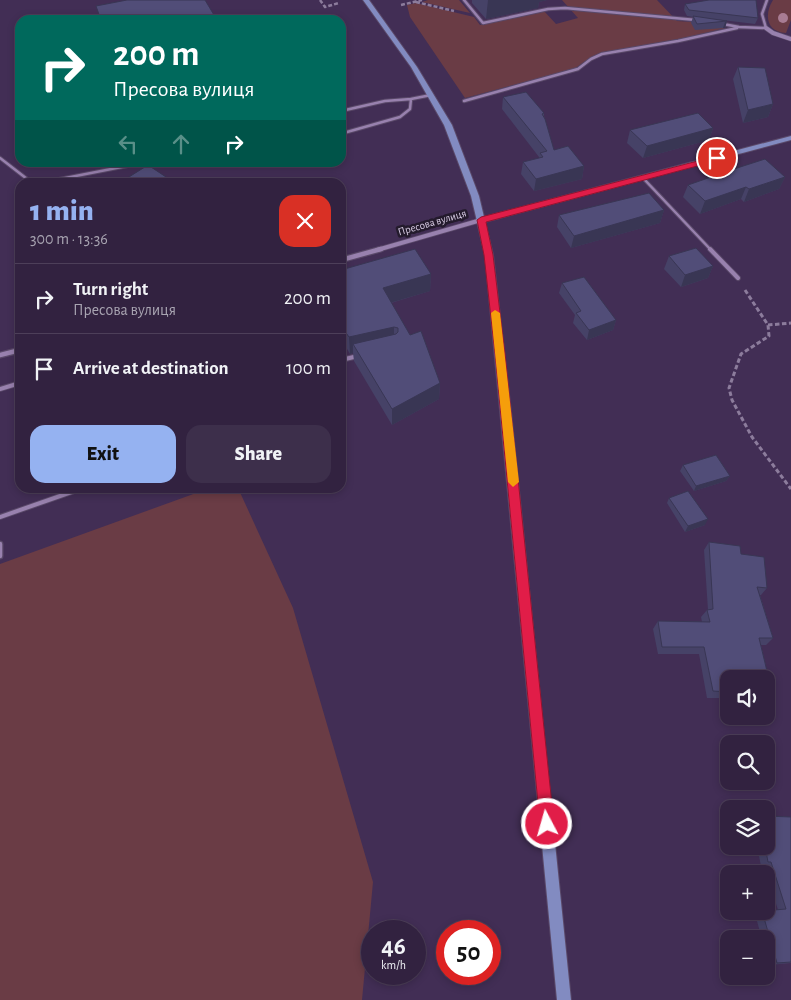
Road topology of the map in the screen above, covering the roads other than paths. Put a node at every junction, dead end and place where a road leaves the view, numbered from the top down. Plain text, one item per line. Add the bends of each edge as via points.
1 (366, 0) edge
2 (464, 0) edge
3 (766, 0) edge
4 (700, 21) edge
5 (715, 23) edge
6 (739, 27) junction
7 (766, 28) junction
8 (790, 38) edge
9 (431, 95) junction
10 (411, 98) junction
11 (464, 101) dead end
12 (346, 110) edge
13 (347, 132) dead end
14 (791, 138) edge
15 (0, 158) edge
16 (122, 167) edge
17 (26, 178) edge
18 (65, 178) edge
19 (643, 178) junction
20 (481, 220) junction
21 (346, 259) edge
22 (738, 278) road end
23 (15, 351) edge
24 (0, 355) edge
25 (359, 356) edge
26 (346, 359) edge
27 (15, 384) edge
28 (0, 389) edge
29 (67, 493) edge
30 (64, 494) joint
31 (0, 517) edge
32 (0, 544) edge
33 (0, 556) edge
34 (564, 1000) edge

1 - 9 main road
2 - 4 lane via 483,23 565,8
3 - 7 lane via 761,15
5 - 6 lane
6 - 7 lane
6 - 11 lane via 602,54 564,74
7 - 8 street
9 - 10 lane
9 - 20 main road via 461,156
10 - 12 lane
10 - 13 lane via 410,109 400,117
14 - 19 main road, Пресова вулиця
15 - 17 lane
16 - 18 lane
19 - 20 main road, Пресова вулиця
19 - 22 lane
20 - 21 street, Пресова вулиця
20 - 34 main road via 489,255 504,392
23 - 24 street
25 - 26 lane
27 - 28 lane
29 - 30 lane
30 - 31 lane
32 - 33 street

